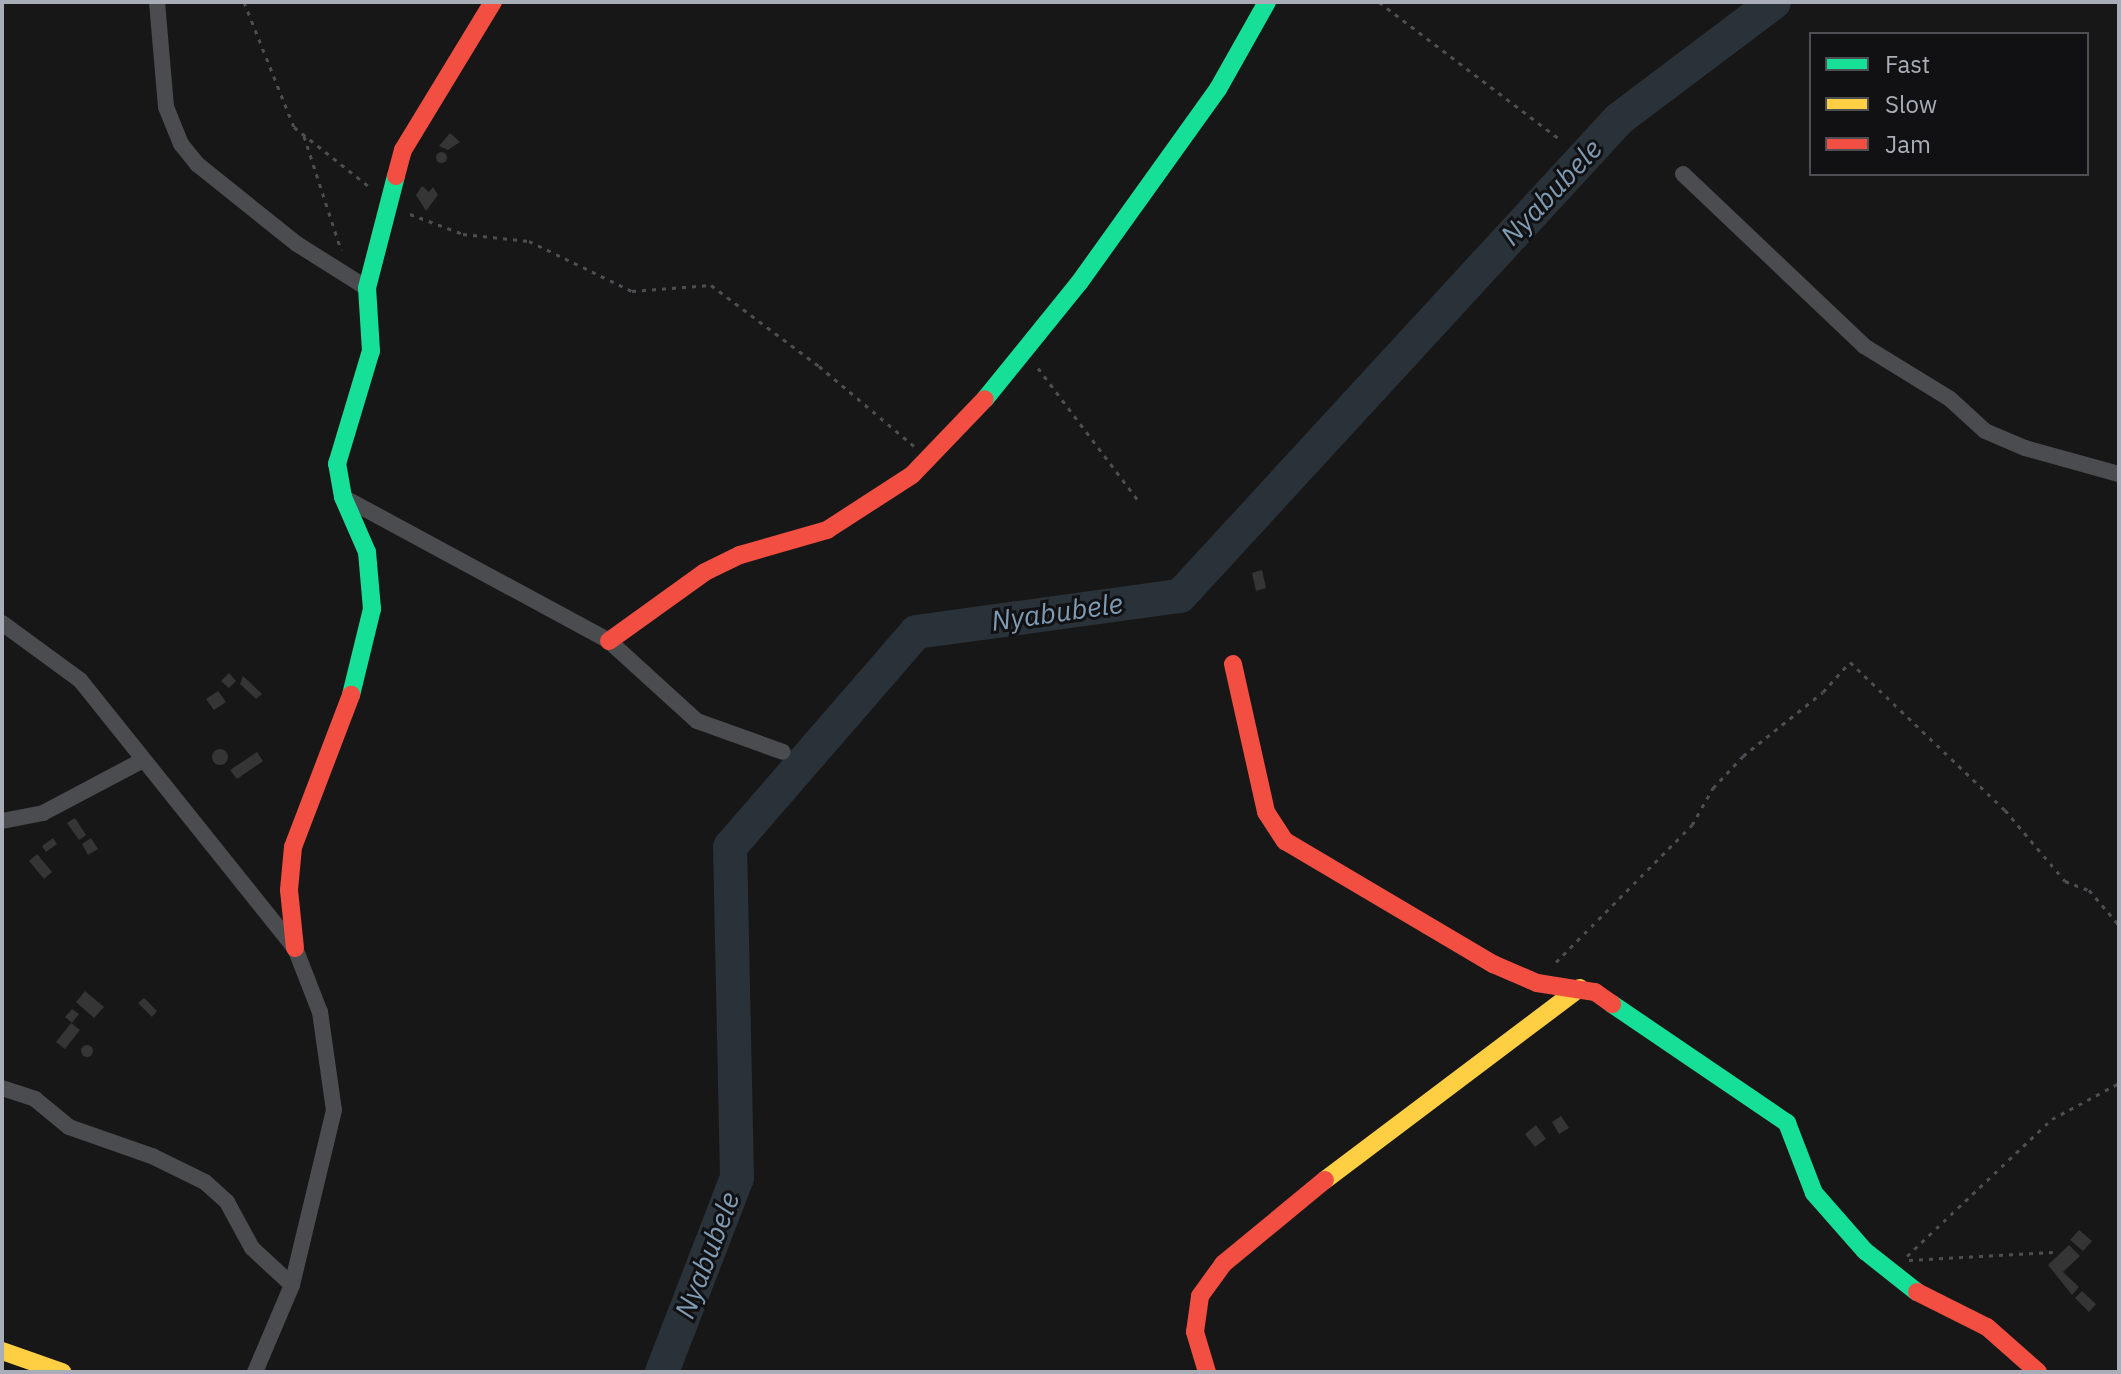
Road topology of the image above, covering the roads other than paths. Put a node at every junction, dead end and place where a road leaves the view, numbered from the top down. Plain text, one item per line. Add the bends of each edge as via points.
1 (157, 2) edge
2 (493, 2) edge
3 (1267, 2) edge
4 (1683, 174) dead end
5 (359, 283) junction
6 (2119, 474) edge
7 (343, 497) junction
8 (2, 623) edge
9 (609, 641) junction
10 (1233, 664) dead end
11 (783, 752) dead end
12 (143, 760) junction
13 (2, 821) edge
14 (295, 948) junction
15 (1580, 988) junction
16 (2, 1088) edge
17 (292, 1285) junction
18 (2, 1351) edge
19 (24, 1366) edge
20 (62, 1372) edge
21 (255, 1372) edge
22 (1207, 1372) edge
23 (2038, 1372) edge

1 - 5 street via 166,107 181,144 197,164 297,244
2 - 5 street via 403,150 391,207
3 - 9 street via 1218,89 1026,352 960,431 827,530 740,555 705,572
4 - 6 street via 1864,346 1950,399 1985,431
5 - 7 street via 371,351 337,464
7 - 9 street
7 - 14 street via 367,552 372,609 354,686 293,847 289,890
8 - 12 street via 80,680
9 - 11 street via 697,721
10 - 15 street via 1266,812 1285,841 1493,964 1537,983
12 - 13 street via 43,813
12 - 14 street
14 - 17 street via 320,1012 334,1110
15 - 22 street via 1262,1228 1223,1264 1200,1296 1195,1332
15 - 23 street via 1595,992 1787,1123 1819,1202 1865,1251 1912,1290 1987,1327
16 - 17 street via 35,1099 69,1127 152,1156 213,1187 252,1248
17 - 21 street
18 - 19 street
19 - 20 street

